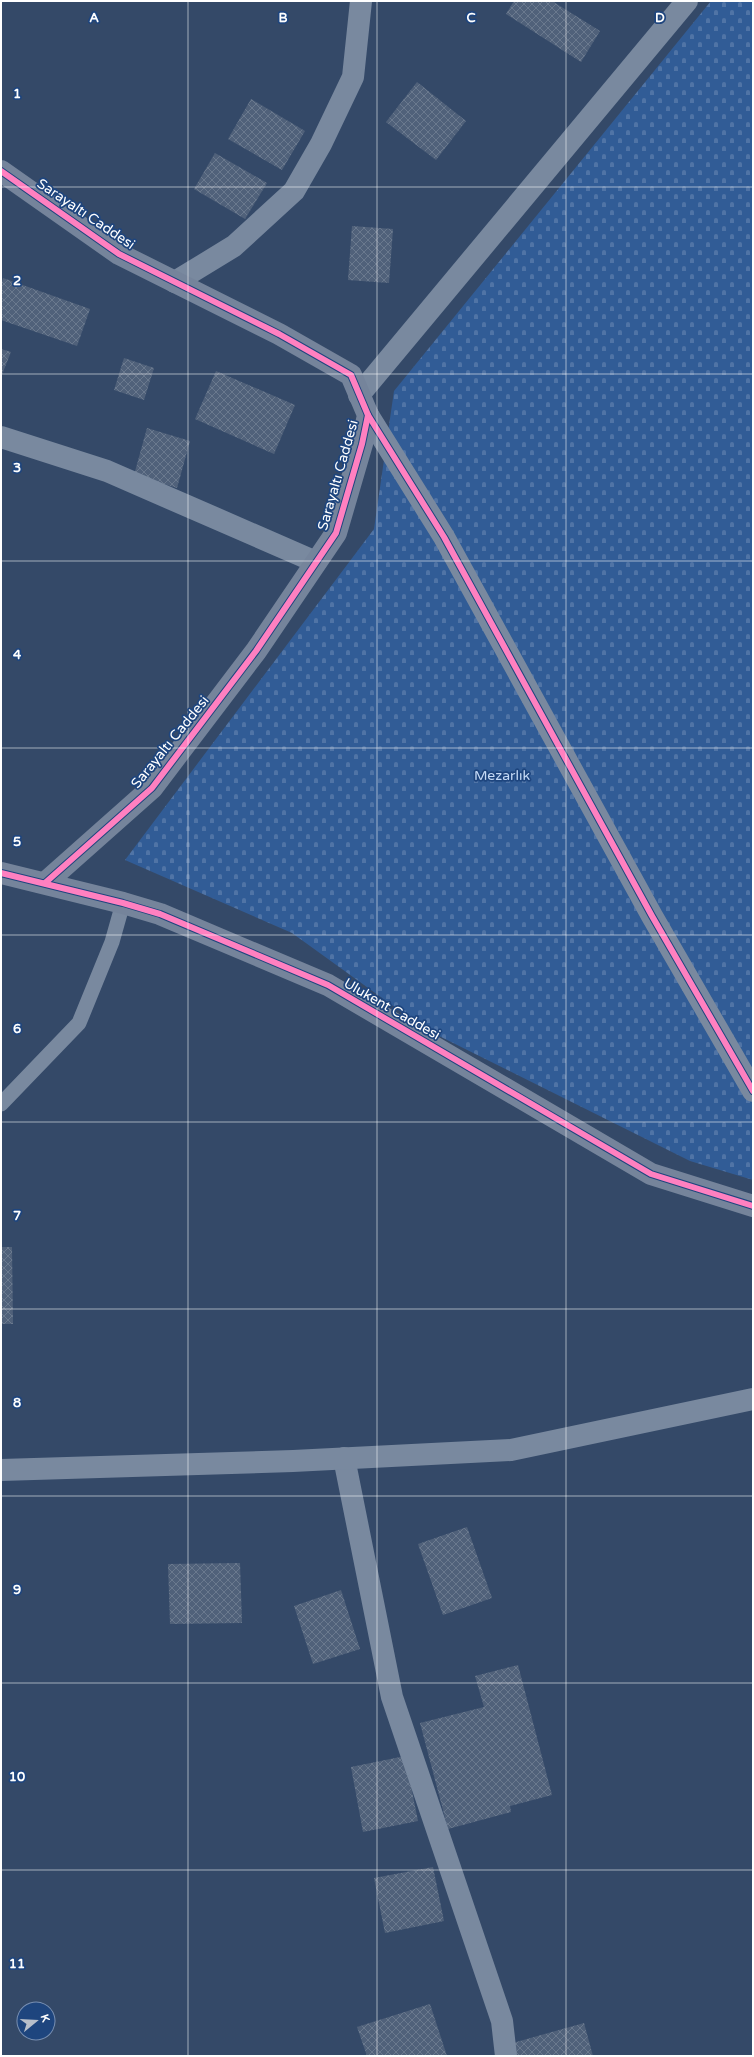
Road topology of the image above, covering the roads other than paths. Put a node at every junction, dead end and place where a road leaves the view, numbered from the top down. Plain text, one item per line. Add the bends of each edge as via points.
1 (361, 1) edge
2 (687, 1) edge
3 (1, 171) edge
4 (175, 282) junction
5 (359, 395) junction
6 (368, 415) junction
7 (1, 438) edge
8 (316, 562) junction
9 (1, 873) edge
10 (45, 883) junction
11 (124, 903) junction
12 (753, 1091) edge
13 (1, 1104) edge
14 (753, 1206) edge
15 (753, 1399) edge
16 (344, 1458) junction
17 (1, 1470) edge
18 (506, 2056) edge

1 - 4 street via 353,77 321,144 294,192 234,246
2 - 5 street
3 - 4 street, Sarayaltı Caddesi via 119,254
4 - 5 street, Sarayaltı Caddesi via 279,334 350,375
5 - 6 street, Sarayaltı Caddesi
6 - 8 street, Sarayaltı Caddesi via 336,534
6 - 12 street via 444,537 644,902
7 - 8 street via 107,471
8 - 10 street, Sarayaltı Caddesi via 256,651 152,788
9 - 10 street, Ulukent Caddesi
10 - 11 street, Ulukent Caddesi
11 - 13 lane via 112,942 79,1022
11 - 14 street, Ulukent Caddesi via 160,914 328,985 651,1174
15 - 16 street via 511,1450
16 - 17 street
16 - 18 street via 392,1697 502,2021

